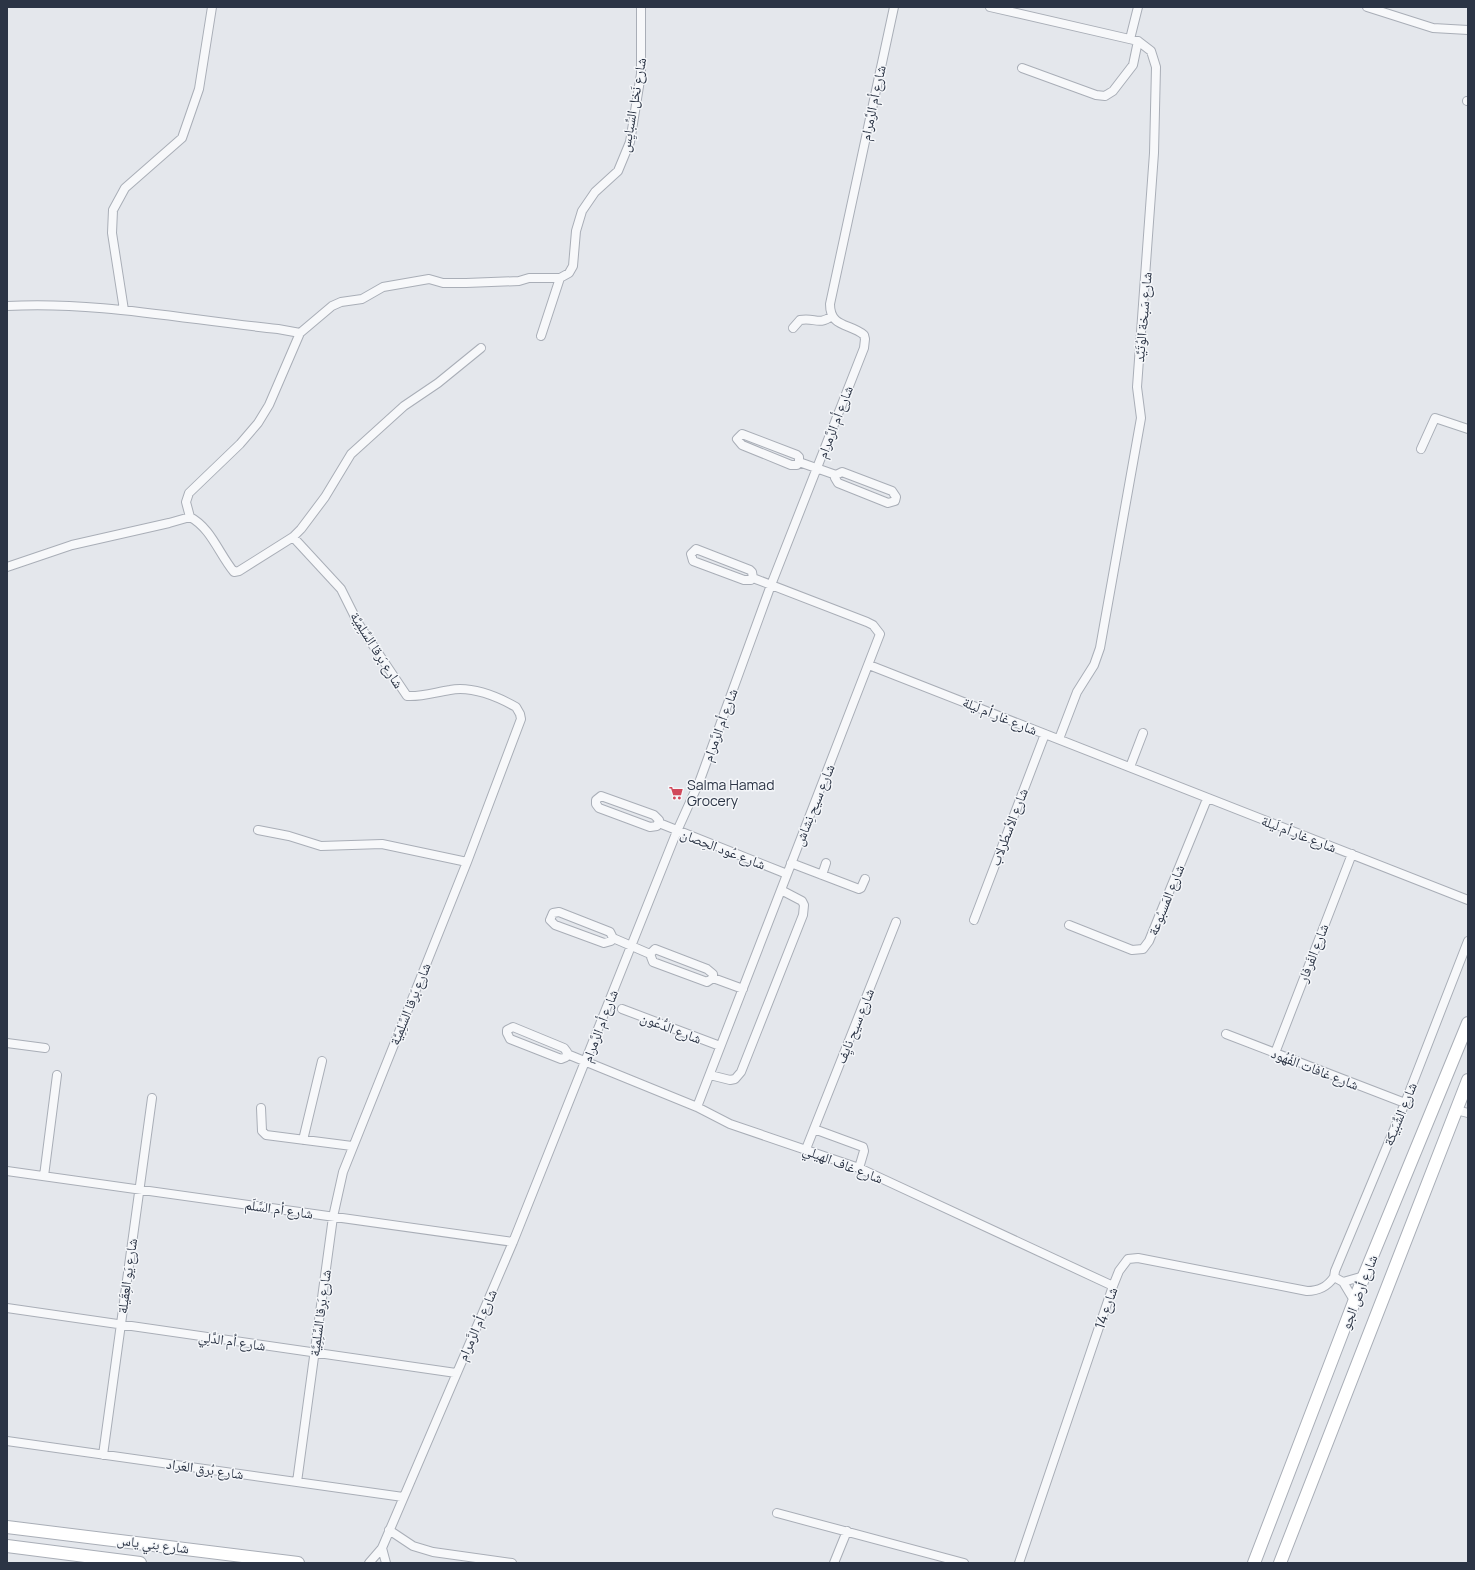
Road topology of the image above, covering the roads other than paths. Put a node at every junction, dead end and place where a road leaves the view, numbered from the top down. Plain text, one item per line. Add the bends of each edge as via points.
1 (212, 7) edge
2 (641, 7) edge
3 (894, 7) edge
4 (990, 7) edge
5 (1138, 7) edge
6 (1367, 7) edge
7 (1468, 30) edge
8 (1134, 40) junction
9 (1022, 68) dead end
10 (560, 278) junction
11 (7, 306) edge
12 (124, 310) junction
13 (832, 316) junction
14 (793, 328) dead end
15 (300, 333) junction
16 (540, 336) dead end
17 (481, 348) dead end
18 (1468, 429) edge
19 (1421, 449) dead end
20 (799, 462) junction
21 (817, 469) junction
22 (836, 475) junction
23 (190, 517) junction
24 (293, 537) junction
25 (7, 567) edge
26 (753, 578) junction
27 (771, 585) junction
28 (869, 665) junction
29 (1143, 733) dead end
30 (1044, 734) junction
31 (1059, 739) junction
32 (1130, 768) junction
33 (1207, 799) junction
34 (659, 824) junction
35 (258, 830) dead end
36 (677, 831) junction
37 (1352, 854) junction
38 (467, 862) junction
39 (791, 863) junction
40 (826, 863) dead end
41 (787, 874) junction
42 (822, 875) junction
43 (865, 879) dead end
44 (781, 890) junction
45 (1468, 900) edge
46 (974, 920) dead end
47 (896, 922) dead end
48 (1069, 926) dead end
49 (612, 938) junction
50 (1468, 941) edge
51 (631, 946) junction
52 (650, 954) junction
53 (713, 978) junction
54 (743, 989) junction
55 (622, 1010) dead end
56 (1468, 1023) edge
57 (1226, 1034) dead end
58 (7, 1043) edge
59 (720, 1046) junction
60 (45, 1048) dead end
61 (1274, 1053) junction
62 (567, 1054) junction
63 (322, 1061) dead end
64 (585, 1062) junction
65 (57, 1075) dead end
66 (710, 1075) junction
67 (1468, 1080) edge
68 (152, 1098) dead end
69 (1405, 1103) junction
70 (697, 1107) junction
71 (261, 1108) dead end
72 (1456, 1110) junction
73 (1468, 1113) edge
74 (814, 1129) junction
75 (303, 1140) junction
76 (352, 1146) junction
77 (806, 1149) junction
78 (859, 1168) junction
79 (7, 1171) edge
80 (44, 1176) junction
81 (139, 1189) junction
82 (333, 1217) junction
83 (513, 1242) junction
84 (1364, 1276) junction
85 (1334, 1277) junction
86 (1344, 1282) junction
87 (1113, 1286) junction
88 (1355, 1302) junction
89 (7, 1308) edge
90 (120, 1324) junction
91 (314, 1353) junction
92 (456, 1373) junction
93 (7, 1441) edge
94 (103, 1455) junction
95 (297, 1482) junction
96 (403, 1497) junction
97 (777, 1513) dead end
98 (7, 1527) edge
99 (390, 1530) junction
100 (847, 1531) junction
101 (7, 1546) edge
102 (382, 1548) junction
103 (140, 1563) edge
104 (298, 1563) edge
105 (369, 1563) edge
106 (386, 1563) edge
107 (512, 1563) edge
108 (834, 1563) edge
109 (964, 1563) edge
110 (1019, 1563) edge
111 (1254, 1563) edge
112 (1280, 1563) edge

1 - 12 street via 199,89 182,138 130,183 118,198 113,210 112,233
2 - 10 street, شارع نَخل السِّبايِس via 641,74 630,142 618,171 595,192 582,211 576,231 573,266 569,273
3 - 13 street, شارع أم الرَّمرام via 831,298
4 - 8 street, شارع سَبخة الوُتَيِّد
5 - 8 street
6 - 7 street via 1433,28
8 - 9 street via 1133,65 1113,91 1105,96
8 - 31 street, شارع سَبخة الوُتَيِّد via 1151,50 1156,67 1154,167 1137,387 1141,418 1100,648 1094,665 1077,692
10 - 15 street via 466,283 429,280 383,287 362,299 332,306
10 - 16 street
11 - 12 street via 49,305
12 - 15 street
13 - 14 street via 825,322 800,320
13 - 21 street, شارع أم الرَّمرام via 836,321 860,332 865,339 864,348
15 - 23 street via 269,405 258,423 189,493 186,502
17 - 24 street via 438,383 404,406 351,454 325,497
18 - 19 street via 1435,418
20 - 20 street via 797,455 746,434 739,436 739,443 742,445 794,466
20 - 21 street
21 - 22 street
21 - 27 street, شارع أم الرَّمرام
22 - 22 street via 838,483 888,503 895,501 895,494 892,491 842,472
23 - 24 street via 207,531 234,572 239,572
23 - 25 street via 72,545
24 - 38 street, شارع بَرقا السِّلِمِيَّة via 341,589 358,624 407,696 467,689 510,704 516,707 520,714 518,727
26 - 26 street, شارع سيح نِشاش via 750,570 700,549 691,554 693,561 744,580
26 - 27 street, شارع سيح نِشاش
27 - 28 street, شارع سيح نِشاش via 873,625 880,634
27 - 36 street, شارع أم الرَّمرام via 700,780
28 - 30 street, شارع غار أم لَيلة
28 - 39 street, شارع سيح نِشاش
29 - 32 street
30 - 31 street, شارع غار أم لَيلة
30 - 46 street, شارع الأسطُرلاب
31 - 32 street, شارع غار أم لَيلة
32 - 33 street, شارع غار أم لَيلة
33 - 37 street, شارع غار أم لَيلة
33 - 48 street, شارع المَسبُوعة via 1149,941 1143,949 1132,950
34 - 34 street, شارع عُود الحِصان via 657,817 633,807 604,796 596,800 599,808 650,827
34 - 36 street, شارع عُود الحِصان
35 - 38 street via 321,846 382,844
36 - 41 street, شارع عُود الحِصان
36 - 51 street, شارع أم الرَّمرام
37 - 45 street, شارع غار أم لَيلة
37 - 61 street, شارع الفَرفار
38 - 76 street, شارع بَرقا السِّلِمِيَّة
39 - 41 street, شارع سيح نِشاش
39 - 42 street
40 - 42 street
41 - 44 street, شارع سيح نِشاش
42 - 43 street via 859,889
44 - 54 street, شارع سيح نِشاش
44 - 66 street via 802,901 803,915 741,1072 735,1079 730,1080
47 - 74 street, شارع سيح نايِف
49 - 49 street via 610,932 559,912 551,916 550,920 555,925 604,943 608,943
49 - 51 street
50 - 69 street, شارع الشِّبَيكة
51 - 52 street
51 - 64 street, شارع أم الرَّمرام
52 - 53 street via 650,960 660,965 707,982
52 - 53 street via 658,949 707,969 713,974
53 - 54 street
54 - 59 street, شارع سيح نِشاش
55 - 59 street, شارع الدُّعُون
56 - 84 main road, شارع أرض الجو
57 - 61 street, شارع غافات الفُهُود
58 - 60 street
59 - 66 street, شارع سيح نِشاش
61 - 69 street, شارع غافات الفُهُود
62 - 62 street, شارع غاف الهيلي via 564,1048 516,1028 507,1030 510,1038 561,1059
62 - 64 street, شارع غاف الهيلي
63 - 75 street
64 - 70 street, شارع غاف الهيلي
64 - 83 street, شارع أم الرَّمرام
65 - 80 street
66 - 70 street, شارع سيح نِشاش
67 - 72 main road, شارع أرض الجو
68 - 81 street, شارع يَو العِقَيلة
69 - 85 street, شارع الشِّبَيكة
70 - 77 street, شارع غاف الهيلي via 730,1124
71 - 75 street via 261,1127 264,1134
72 - 73 street
72 - 112 main road, شارع أرض الجو
74 - 77 street, شارع سيح نايِف
74 - 78 street via 863,1148
75 - 76 street
76 - 82 street, شارع بَرقا السِّلِمِيَّة
77 - 78 street, شارع غاف الهيلي
78 - 87 street, شارع غاف الهيلي
79 - 80 street, شارع أم السَّلَم
80 - 81 street, شارع أم السَّلَم
81 - 82 street, شارع أم السَّلَم
81 - 90 street, شارع يَو العِقَيلة
82 - 83 street, شارع أم السَّلَم
82 - 91 street, شارع بَرقا السِّلِمِيَّة
83 - 92 street, شارع أم الرَّمرام
84 - 86 street
84 - 88 main road, شارع أرض الجو
85 - 86 street
85 - 87 street, شارع 14 via 1325,1287 1307,1291 1138,1258 1128,1259
86 - 88 street
87 - 110 street, شارع 14
88 - 111 main road, شارع أرض الجو
89 - 90 street, شارع أم الدِّلِي
90 - 91 street, شارع أم الدِّلِي
90 - 94 street, شارع يَو العِقَيلة
91 - 92 street, شارع أم الدِّلِي
91 - 95 street, شارع بَرقا السِّلِمِيَّة
92 - 96 street, شارع أم الرَّمرام
93 - 94 street, شارع بُرق العَراد
94 - 95 street, شارع بُرق العَراد
95 - 96 street, شارع بُرق العَراد
96 - 99 street, شارع أم الرَّمرام
97 - 100 street
98 - 104 main road, شارع بني ياس
99 - 102 street, شارع أم الرَّمرام
99 - 107 street via 413,1546 433,1552
100 - 108 street
100 - 109 street
101 - 103 main road, شارع بني ياس
102 - 105 street, شارع أم الرَّمرام
102 - 106 street

